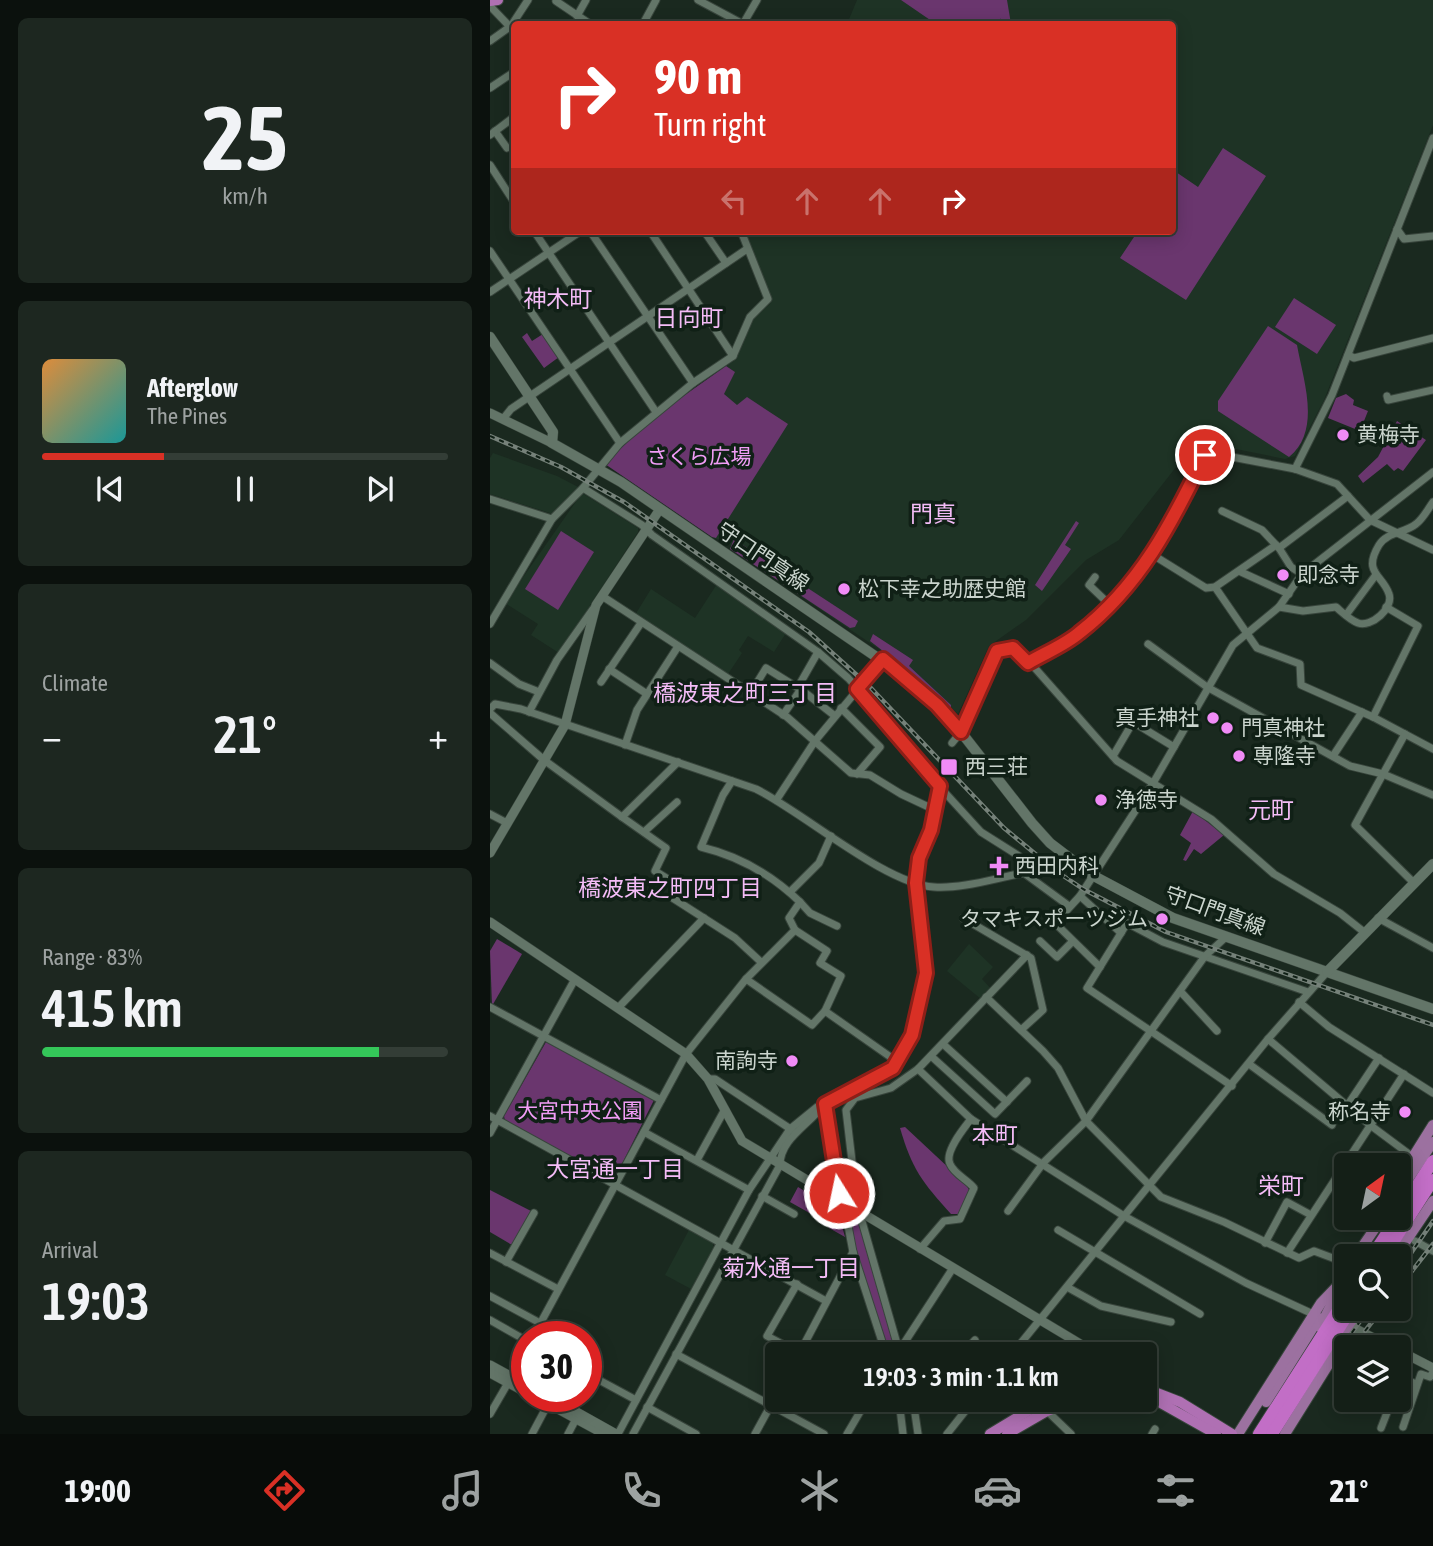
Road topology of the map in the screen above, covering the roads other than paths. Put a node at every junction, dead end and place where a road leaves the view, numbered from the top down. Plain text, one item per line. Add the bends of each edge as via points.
1 (498, 0) edge
2 (528, 0) edge
3 (586, 0) edge
4 (656, 0) edge
5 (698, 0) edge
6 (757, 0) edge
7 (556, 1) edge
8 (490, 4) edge
9 (577, 16) junction
10 (517, 21) edge
11 (583, 21) edge
12 (645, 21) edge
13 (737, 21) edge
14 (745, 21) edge
15 (511, 26) edge
16 (511, 29) edge
17 (490, 41) edge
18 (511, 74) edge
19 (490, 88) edge
20 (511, 119) edge
21 (492, 133) edge
22 (1433, 138) edge
23 (507, 148) dead end
24 (490, 165) edge
25 (511, 197) edge
26 (1396, 229) junction
27 (537, 235) edge
28 (576, 235) edge
29 (593, 235) edge
30 (653, 235) edge
31 (707, 235) edge
32 (742, 235) edge
33 (1433, 236) edge
34 (747, 249) junction
35 (490, 251) edge
36 (549, 253) junction
37 (726, 263) junction
38 (509, 279) junction
39 (689, 288) junction
40 (490, 292) edge
41 (648, 316) junction
42 (490, 337) edge
43 (1433, 338) edge
44 (609, 343) junction
45 (494, 352) edge
46 (1348, 355) junction
47 (733, 356) junction
48 (570, 369) junction
49 (693, 383) junction
50 (1433, 390) edge
51 (1387, 396) dead end
52 (529, 397) junction
53 (656, 412) junction
54 (490, 413) edge
55 (503, 419) junction
56 (552, 443) junction
57 (620, 443) junction
58 (597, 468) junction
59 (1295, 470) junction
60 (1433, 472) edge
61 (583, 488) junction
62 (1348, 496) junction
63 (490, 499) edge
64 (1433, 502) edge
65 (660, 509) junction
66 (1222, 511) dead end
67 (552, 519) junction
68 (1370, 520) junction
69 (646, 530) junction
70 (1397, 533) junction
71 (1277, 547) junction
72 (1433, 550) edge
73 (1153, 555) junction
74 (1241, 572) junction
75 (1302, 574) junction
76 (1376, 576) junction
77 (1095, 577) dead end
78 (1215, 587) junction
79 (1289, 594) junction
80 (602, 596) junction
81 (1109, 604) junction
82 (596, 606) junction
83 (1279, 607) junction
84 (1386, 607) junction
85 (1346, 615) junction
86 (641, 623) junction
87 (490, 624) edge
88 (1246, 635) junction
89 (1148, 644) dead end
90 (677, 648) junction
91 (818, 652) junction
92 (883, 659) junction
93 (490, 663) edge
94 (1028, 663) junction
95 (609, 669) junction
96 (601, 682) dead end
97 (1207, 687) junction
98 (799, 688) junction
99 (857, 689) junction
100 (539, 692) junction
101 (647, 694) junction
102 (750, 694) junction
103 (841, 708) junction
104 (490, 711) edge
105 (529, 712) junction
106 (1362, 712) junction
107 (783, 715) junction
108 (835, 716) junction
109 (1373, 717) junction
110 (565, 724) junction
111 (961, 732) junction
112 (1405, 734) junction
113 (815, 740) junction
114 (952, 743) dead end
115 (625, 745) junction
116 (1174, 747) junction
117 (1433, 749) edge
118 (1113, 756) junction
119 (1333, 756) junction
120 (544, 760) junction
121 (678, 762) junction
122 (857, 774) junction
123 (1383, 774) junction
124 (732, 781) junction
125 (940, 783) junction
126 (1152, 785) junction
127 (1433, 795) edge
128 (777, 800) junction
129 (677, 802) dead end
130 (935, 810) junction
131 (490, 814) edge
132 (622, 817) junction
133 (507, 823) junction
134 (645, 832) junction
135 (831, 836) junction
136 (490, 853) edge
137 (1433, 864) edge
138 (1020, 873) junction
139 (1092, 876) junction
140 (916, 883) junction
141 (1414, 883) junction
142 (790, 892) junction
143 (1080, 896) junction
144 (800, 902) junction
145 (1069, 906) junction
146 (704, 918) junction
147 (963, 918) dead end
148 (1378, 918) junction
149 (490, 922) edge
150 (837, 926) dead end
151 (795, 930) junction
152 (1364, 932) junction
153 (1121, 933) junction
154 (1226, 937) junction
155 (1040, 941) dead end
156 (1072, 942) junction
157 (1433, 948) edge
158 (1027, 955) junction
159 (1205, 956) junction
160 (761, 962) junction
161 (1100, 967) junction
162 (1327, 972) junction
163 (575, 979) junction
164 (746, 979) junction
165 (1180, 991) junction
166 (1308, 992) junction
167 (986, 997) junction
168 (1299, 1002) junction
169 (490, 1007) edge
170 (618, 1009) junction
171 (1433, 1009) edge
172 (825, 1011) junction
173 (1021, 1030) junction
174 (1152, 1031) junction
175 (1217, 1031) dead end
176 (544, 1037) junction
177 (1268, 1039) junction
178 (943, 1044) junction
179 (687, 1054) junction
180 (931, 1056) junction
181 (1379, 1058) junction
182 (899, 1063) junction
183 (1249, 1064) junction
184 (918, 1069) junction
185 (1404, 1074) junction
186 (708, 1079) junction
187 (1027, 1081) dead end
188 (1232, 1086) junction
189 (1433, 1093) edge
190 (661, 1100) junction
191 (1007, 1102) junction
192 (825, 1104) junction
193 (1347, 1106) junction
194 (724, 1111) junction
195 (494, 1118) edge
196 (971, 1119) junction
197 (1086, 1121) junction
198 (1332, 1125) dead end
199 (1370, 1125) junction
200 (1433, 1125) edge
201 (793, 1131) junction
202 (644, 1132) junction
203 (490, 1133) edge
204 (1433, 1143) edge
205 (1413, 1157) junction
206 (769, 1158) junction
207 (696, 1160) junction
208 (1411, 1160) edge
209 (1433, 1161) edge
210 (1044, 1162) junction
211 (780, 1165) junction
212 (1411, 1175) edge
213 (1433, 1180) edge
214 (615, 1185) junction
215 (1149, 1186) junction
216 (749, 1190) junction
217 (1411, 1195) edge
218 (762, 1196) junction
219 (842, 1203) junction
220 (1433, 1203) edge
221 (1007, 1212) dead end
222 (534, 1213) dead end
223 (794, 1213) dead end
224 (860, 1213) junction
225 (1433, 1213) edge
226 (1311, 1214) junction
227 (1124, 1216) junction
228 (1058, 1230) dead end
229 (1385, 1230) edge
230 (1416, 1239) junction
231 (1265, 1243) junction
232 (720, 1244) junction
233 (1372, 1244) edge
234 (1392, 1244) edge
235 (1406, 1244) edge
236 (1411, 1244) edge
237 (1411, 1246) edge
238 (920, 1249) junction
239 (732, 1250) junction
240 (1433, 1251) edge
241 (853, 1252) junction
242 (490, 1253) edge
243 (1094, 1253) junction
244 (1287, 1254) junction
245 (1334, 1258) edge
246 (506, 1262) junction
247 (953, 1268) junction
248 (797, 1284) junction
249 (1067, 1287) junction
250 (558, 1289) junction
251 (1334, 1290) edge
252 (1334, 1294) edge
253 (490, 1296) edge
254 (826, 1301) junction
255 (1334, 1302) edge
256 (886, 1306) junction
257 (873, 1312) junction
258 (1200, 1314) dead end
259 (1313, 1314) junction
260 (1334, 1317) edge
261 (490, 1320) edge
262 (1040, 1320) junction
263 (536, 1321) edge
264 (541, 1321) edge
265 (1341, 1321) edge
266 (1342, 1321) edge
267 (1356, 1321) edge
268 (1364, 1321) edge
269 (1171, 1322) dead end
270 (1358, 1330) junction
271 (511, 1332) edge
272 (1355, 1335) edge
273 (1368, 1335) edge
274 (779, 1342) edge
275 (806, 1342) edge
276 (882, 1342) edge
277 (897, 1342) edge
278 (907, 1342) edge
279 (1022, 1342) edge
280 (1077, 1342) edge
281 (676, 1354) junction
282 (1411, 1357) edge
283 (490, 1364) edge
284 (1334, 1369) edge
285 (1433, 1370) edge
286 (490, 1373) edge
287 (510, 1380) junction
288 (602, 1382) edge
289 (1411, 1382) edge
290 (1417, 1384) junction
291 (1157, 1393) edge
292 (636, 1400) junction
293 (1157, 1402) edge
294 (765, 1403) edge
295 (647, 1407) junction
296 (542, 1412) edge
297 (566, 1412) edge
298 (572, 1412) edge
299 (767, 1412) edge
300 (782, 1412) edge
301 (860, 1412) edge
302 (901, 1412) edge
303 (915, 1412) edge
304 (964, 1412) edge
305 (1032, 1412) edge
306 (1037, 1412) edge
307 (1052, 1412) edge
308 (1387, 1412) edge
309 (490, 1413) edge
310 (1249, 1416) junction
311 (576, 1419) junction
312 (1210, 1420) junction
313 (1403, 1427) dead end
314 (1381, 1428) dead end
315 (532, 1434) edge
316 (568, 1434) edge
317 (604, 1434) edge
318 (617, 1434) edge
319 (633, 1434) edge
320 (696, 1434) edge
321 (755, 1434) edge
322 (824, 1434) edge
323 (847, 1434) edge
324 (903, 1434) edge
325 (918, 1434) edge
326 (947, 1434) edge
327 (990, 1434) edge
328 (1007, 1434) edge
329 (1071, 1434) edge
330 (1216, 1434) edge
331 (1232, 1434) edge
332 (1238, 1434) edge
333 (1245, 1434) edge
334 (1253, 1434) edge
335 (1259, 1434) edge
336 (1266, 1434) edge
337 (1272, 1434) edge
338 (1285, 1434) edge
339 (1293, 1434) edge

1 - 8 highway
2 - 10 street
3 - 9 street
4 - 12 street
5 - 13 street
6 - 14 street
7 - 9 street
8 - 15 street
9 - 11 street
16 - 17 street
18 - 19 street
20 - 21 street
21 - 23 street
22 - 26 street
24 - 25 street
26 - 33 street via 1404,239
26 - 46 street
27 - 36 street
28 - 36 street
29 - 41 street
30 - 39 street
31 - 37 street
32 - 34 street
34 - 37 street
34 - 47 street via 768,299 750,317
35 - 38 street
36 - 38 street
36 - 44 street
37 - 39 street
38 - 40 street
38 - 48 street
39 - 41 street
39 - 47 street
41 - 44 street
41 - 49 street
42 - 45 main road
43 - 46 street via 1354,358
44 - 48 street
44 - 53 street
45 - 52 main road
46 - 59 street
47 - 49 street
48 - 52 street
48 - 57 street
49 - 53 street
50 - 51 street via 1388,400
52 - 55 street
52 - 56 main road via 553,432
53 - 57 street
54 - 55 street
55 - 56 street
56 - 58 main road, 守口門真線
57 - 58 street
58 - 61 street
58 - 65 main road, 守口門真線
59 - 62 street via 1337,484
59 - 73 street via 1205,455
60 - 68 street
61 - 67 street
61 - 69 street
62 - 68 street
62 - 71 street
63 - 67 street
64 - 70 street via 1416,524
65 - 69 street
65 - 92 main road, 守口門真線
66 - 71 street via 1262,530
67 - 87 street
68 - 70 street
68 - 75 street
69 - 80 street
69 - 91 street
70 - 72 street
70 - 76 street via 1377,549
71 - 74 street
71 - 75 street
73 - 78 street via 1206,588
73 - 81 street
74 - 78 street
74 - 79 street
75 - 79 street
76 - 84 street via 1390,594
76 - 85 street
77 - 81 street via 1088,585
78 - 88 street
79 - 83 street
80 - 82 street
80 - 86 street
81 - 94 street via 1077,635
82 - 100 street
82 - 110 street
83 - 85 street via 1303,611 1336,607
83 - 88 street
84 - 85 street via 1362,624
84 - 109 street via 1418,626
86 - 90 street
86 - 95 street
88 - 97 street via 1233,645
88 - 106 street via 1256,648 1300,664 1301,685
89 - 97 street
90 - 101 street
90 - 102 street
91 - 98 street
91 - 99 street
92 - 99 street
92 - 111 main road, 守口門真線
93 - 100 street
94 - 111 street via 1013,648 997,651
94 - 118 street
95 - 96 street
95 - 101 street
97 - 116 street
97 - 119 street
98 - 102 street via 766,668
98 - 107 street
98 - 108 street
99 - 103 street
99 - 125 street
100 - 105 street
101 - 115 street via 636,710
102 - 107 street
103 - 108 street
103 - 122 street via 880,747
104 - 105 street via 497,705
104 - 120 street
105 - 110 street
106 - 109 street
106 - 119 street
107 - 113 street
108 - 113 street
109 - 112 street
110 - 115 street
110 - 120 street
111 - 114 street
111 - 139 main road, 守口門真線 via 1032,823
112 - 117 street
112 - 123 street
113 - 122 street
113 - 128 street
115 - 121 street
116 - 118 street via 1133,722
116 - 126 street
118 - 126 street
119 - 123 street via 1350,766
120 - 132 street
120 - 133 street
121 - 124 street
121 - 132 street
122 - 130 street via 870,775
123 - 127 street
123 - 141 street via 1354,825
124 - 128 street
124 - 142 street via 701,847 740,859
125 - 130 street
125 - 138 street via 981,832 1018,856
126 - 139 street
126 - 152 street via 1211,819 1274,874
128 - 135 street
129 - 134 street
130 - 140 street
131 - 133 street
132 - 134 street
133 - 136 street
134 - 146 street via 666,848 655,871 676,884 671,897
135 - 140 street
135 - 142 street via 819,863
137 - 141 main road
138 - 140 street via 943,887
138 - 145 street
139 - 143 street
139 - 154 main road, 守口門真線 via 1154,910
140 - 182 street via 926,973 912,1035
141 - 148 main road
142 - 144 street
143 - 145 street
143 - 153 street
144 - 150 street via 810,913
144 - 151 street via 789,918
145 - 156 street via 1055,923
146 - 160 street
146 - 170 street
147 - 158 street
148 - 152 main road
148 - 157 street
149 - 163 street
151 - 160 street
151 - 172 street via 827,951 820,963 841,976
152 - 162 main road
153 - 159 street via 1127,923
153 - 161 street
154 - 159 street
154 - 162 main road, 守口門真線
155 - 156 street via 1058,957
156 - 161 street
158 - 167 street
158 - 173 street via 1043,1010
159 - 165 street
159 - 166 street
160 - 164 street
161 - 174 street via 1087,988
162 - 166 street
162 - 171 main road, 守口門真線
163 - 170 street
163 - 176 street
164 - 172 street via 812,1025
164 - 179 street
165 - 174 street
165 - 175 street
166 - 168 street
167 - 173 street
167 - 178 street
168 - 177 street
168 - 181 street
169 - 176 street
170 - 179 street
172 - 182 street
173 - 197 street via 1058,1068
174 - 188 street
174 - 197 street
176 - 190 street
176 - 195 street
177 - 183 street
177 - 193 street
178 - 180 street
178 - 191 street
179 - 186 street
179 - 190 street
180 - 184 street
180 - 191 street via 995,1114
181 - 185 street
181 - 193 street
182 - 192 street
183 - 188 street
183 - 198 street
184 - 196 street
184 - 224 street via 891,1088 855,1098 846,1110
185 - 189 street
185 - 199 street
186 - 194 street
186 - 201 street via 715,1079
187 - 191 street
188 - 215 street
190 - 202 street
192 - 201 street via 806,1114
192 - 219 street
193 - 199 street
194 - 206 street via 742,1141
194 - 207 street
195 - 203 street
195 - 214 street
196 - 210 street
196 - 238 street via 949,1158 950,1165 974,1188 973,1196 960,1219 944,1221
197 - 210 street
197 - 215 street
199 - 205 street
199 - 226 street
200 - 205 main road
201 - 206 street
201 - 211 street
202 - 207 street
202 - 214 street
204 - 212 main road
205 - 208 main road
206 - 211 street
206 - 216 street
207 - 216 street
209 - 217 highway
210 - 221 street
210 - 227 street
211 - 218 street
211 - 219 street
213 - 234 highway
214 - 232 street
214 - 250 street
215 - 227 street
215 - 231 street via 1163,1198
216 - 232 street
218 - 223 street
218 - 239 street
219 - 224 street
219 - 241 street
220 - 230 main road
220 - 235 main road
222 - 246 street
224 - 238 street
224 - 256 street
225 - 230 main road
226 - 231 street via 1287,1202
226 - 244 street
227 - 243 street
227 - 259 street
228 - 243 street
229 - 233 highway
230 - 236 main road
230 - 237 main road
230 - 240 street
231 - 244 street
232 - 239 street
232 - 292 street
238 - 247 street
239 - 248 street
239 - 281 street
241 - 254 street
241 - 257 street
242 - 246 street
243 - 249 street
243 - 258 street
244 - 245 street via 1299,1258 1314,1251
246 - 250 street
247 - 262 street
247 - 278 street
248 - 254 street
248 - 274 street via 767,1335
249 - 262 street
249 - 269 street via 1101,1306
250 - 264 street
251 - 259 main road
252 - 333 main road
253 - 263 street
254 - 275 street
255 - 334 main road
256 - 257 street
256 - 277 street
257 - 276 street
259 - 310 main road
260 - 335 highway
261 - 271 street
262 - 279 street
262 - 280 street
265 - 336 main road
266 - 337 highway
267 - 338 main road
268 - 270 main road
270 - 272 main road
270 - 273 street
281 - 294 street
281 - 295 street
282 - 285 street
283 - 287 street
284 - 339 main road
285 - 290 street via 1430,1377 1420,1374
286 - 287 street
287 - 309 street
288 - 292 street
289 - 290 street
290 - 313 street
291 - 312 highway
292 - 318 street
293 - 330 highway
295 - 319 street
295 - 320 street
296 - 315 street
297 - 311 street
298 - 318 street
299 - 321 street
300 - 322 street
301 - 323 street
302 - 324 street
303 - 325 street
304 - 326 street
305 - 327 highway
306 - 328 highway
307 - 329 street
308 - 314 street
310 - 312 main road via 1234,1426
310 - 332 main road
311 - 316 street
311 - 317 street
312 - 331 highway

